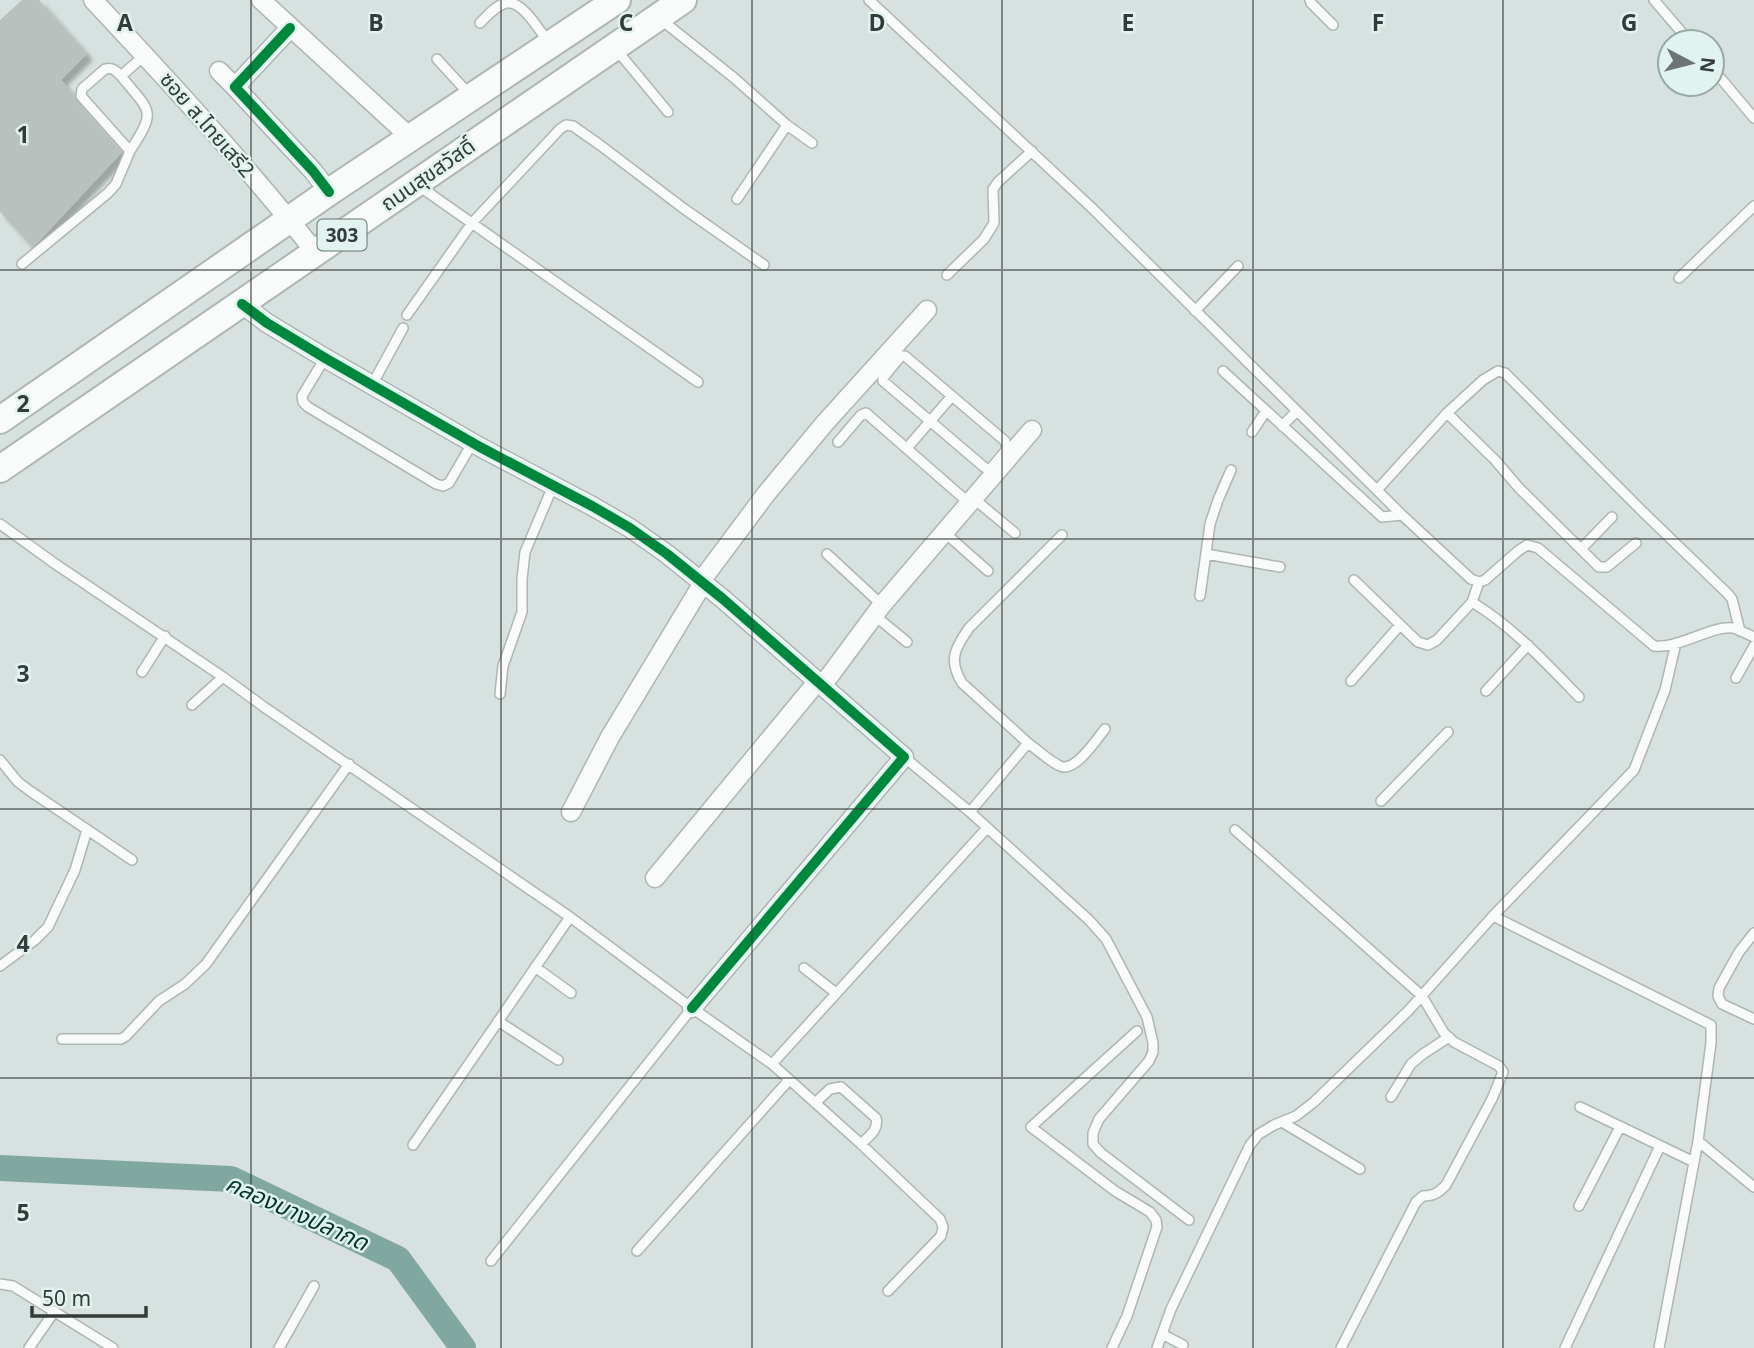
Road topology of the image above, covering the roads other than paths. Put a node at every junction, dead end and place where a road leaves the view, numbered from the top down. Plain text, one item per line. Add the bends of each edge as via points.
1 (93, 0) edge
2 (261, 0) edge
3 (617, 0) edge
4 (682, 0) edge
5 (868, 0) edge
6 (1310, 0) edge
7 (1654, 0) edge
8 (658, 17) junction
9 (480, 23) dead end
10 (1333, 24) dead end
11 (290, 28) junction
12 (1678, 28) edge
13 (550, 45) junction
14 (613, 47) junction
15 (145, 55) junction
16 (437, 59) dead end
17 (219, 71) dead end
18 (121, 76) junction
19 (1726, 85) edge
20 (234, 87) junction
21 (471, 97) junction
22 (668, 112) dead end
23 (1754, 118) edge
24 (787, 125) junction
25 (411, 138) junction
26 (812, 143) dead end
27 (130, 151) junction
28 (1031, 151) junction
29 (414, 183) junction
30 (329, 192) junction
31 (737, 199) dead end
32 (1754, 206) edge
33 (289, 219) junction
34 (472, 223) junction
35 (316, 253) junction
36 (22, 264) dead end
37 (764, 265) dead end
38 (1238, 266) dead end
39 (947, 275) dead end
40 (1679, 278) dead end
41 (242, 304) junction
42 (927, 310) dead end
43 (1195, 311) junction
44 (407, 315) dead end
45 (403, 328) dead end
46 (325, 358) junction
47 (1223, 371) dead end
48 (698, 382) dead end
49 (372, 385) junction
50 (952, 396) junction
51 (1266, 411) junction
52 (1297, 411) junction
53 (1447, 413) junction
54 (0, 420) edge
55 (931, 421) junction
56 (1282, 426) junction
57 (1032, 430) dead end
58 (1252, 432) dead end
59 (473, 442) junction
60 (838, 442) dead end
61 (907, 449) junction
62 (0, 469) edge
63 (1231, 470) dead end
64 (553, 486) junction
65 (1377, 490) junction
66 (971, 500) junction
67 (1402, 515) junction
68 (1612, 517) dead end
69 (0, 524) edge
70 (944, 532) junction
71 (1015, 533) dead end
72 (1062, 534) dead end
73 (1636, 543) dead end
74 (1581, 549) junction
75 (827, 554) dead end
76 (1206, 554) junction
77 (1280, 567) dead end
78 (988, 571) dead end
79 (1354, 580) dead end
80 (702, 582) junction
81 (1479, 582) junction
82 (1200, 596) dead end
83 (1472, 602) junction
84 (878, 610) junction
85 (1401, 625) junction
86 (1740, 631) junction
87 (165, 636) junction
88 (1754, 637) edge
89 (907, 642) dead end
90 (1676, 643) junction
91 (1528, 645) junction
92 (1754, 646) edge
93 (142, 672) dead end
94 (223, 677) junction
95 (1736, 678) dead end
96 (1350, 681) dead end
97 (819, 684) junction
98 (1486, 691) dead end
99 (499, 694) dead end
100 (1579, 697) dead end
101 (192, 705) dead end
102 (1105, 729) dead end
103 (1448, 732) dead end
104 (1028, 743) junction
105 (904, 757) junction
106 (0, 760) edge
107 (349, 764) junction
108 (1381, 800) dead end
109 (571, 812) dead end
110 (970, 812) junction
111 (987, 828) junction
112 (87, 830) junction
113 (1235, 830) dead end
114 (132, 860) dead end
115 (655, 878) dead end
116 (1493, 916) junction
117 (569, 917) junction
118 (1754, 933) edge
119 (0, 966) edge
120 (535, 967) junction
121 (804, 968) dead end
122 (571, 993) dead end
123 (836, 993) junction
124 (1422, 996) junction
125 (692, 1008) junction
126 (1754, 1019) edge
127 (498, 1021) junction
128 (1137, 1031) dead end
129 (1449, 1037) junction
130 (62, 1040) dead end
131 (558, 1060) dead end
132 (772, 1064) junction
133 (789, 1080) junction
134 (1391, 1097) dead end
135 (816, 1103) junction
136 (1580, 1107) dead end
137 (1282, 1122) junction
138 (1620, 1126) junction
139 (1698, 1141) junction
140 (413, 1144) dead end
141 (861, 1144) junction
142 (1660, 1146) junction
143 (1694, 1162) junction
144 (1360, 1169) dead end
145 (1754, 1186) edge
146 (1579, 1206) dead end
147 (1189, 1220) dead end
148 (637, 1251) dead end
149 (491, 1261) dead end
150 (0, 1284) edge
151 (314, 1286) dead end
152 (888, 1291) dead end
153 (54, 1312) junction
154 (1162, 1334) junction
155 (1183, 1345) dead end
156 (29, 1348) edge
157 (113, 1348) edge
158 (279, 1348) edge
159 (1112, 1348) edge
160 (1157, 1348) edge
161 (1341, 1348) edge
162 (1565, 1348) edge
163 (1659, 1348) edge

1 - 15 street, ซอย ส.ไทยเสรี2
2 - 11 street
3 - 13 main road, ถนนสุขสวัสดิ์ / 303
4 - 8 main road, ถนนสุขสวัสดิ์ / 303
5 - 28 lane
6 - 10 lane
7 - 12 lane
8 - 14 main road, ถนนสุขสวัสดิ์ / 303
8 - 24 lane
9 - 13 lane via 499,6 514,3
11 - 20 street
11 - 25 street
13 - 21 main road, ถนนสุขสวัสดิ์ / 303
14 - 22 lane
14 - 29 main road, ถนนสุขสวัสดิ์ / 303
15 - 18 lane
15 - 33 street, ซอย ส.ไทยเสรี2
16 - 21 lane
17 - 20 street
18 - 27 lane via 149,113
18 - 27 lane via 114,69 105,69 82,89 81,96
19 - 23 lane
20 - 30 street
21 - 25 main road, ถนนสุขสวัสดิ์ / 303
24 - 26 lane
24 - 31 lane
25 - 30 main road, ถนนสุขสวัสดิ์ / 303
27 - 36 lane via 108,194
28 - 39 lane via 993,189 993,223 984,239
28 - 43 lane
29 - 34 lane
29 - 35 main road, ถนนสุขสวัสดิ์ / 303
30 - 33 main road, ถนนสุขสวัสดิ์ / 303
32 - 40 lane
33 - 35 street, ซอย ส.ไทยเสรี2
33 - 54 main road, ถนนสุขสวัสดิ์ / 303
34 - 37 lane via 560,129 573,126
34 - 44 lane
34 - 48 lane
35 - 41 main road, ถนนสุขสวัสดิ์ / 303
38 - 43 lane
41 - 46 street
41 - 62 main road, ถนนสุขสวัสดิ์ / 303
42 - 80 street via 766,494
43 - 52 lane
45 - 49 lane
46 - 49 street
46 - 59 lane via 302,396 303,402 436,484 449,483
47 - 51 lane
49 - 59 street
50 - 55 lane
50 - 55 lane via 901,356 884,381
50 - 55 lane via 1007,445 992,467 984,467
51 - 56 lane
51 - 58 lane
52 - 56 lane
52 - 65 lane
53 - 65 lane
53 - 74 lane
53 - 86 lane via 1491,373 1505,373 1728,594
55 - 61 lane
56 - 67 lane via 1382,517
57 - 66 street
59 - 64 street
60 - 61 lane via 866,413
61 - 66 lane
63 - 76 lane via 1210,524
64 - 80 street via 630,528
64 - 99 lane via 525,552 522,612 503,666
65 - 67 lane
66 - 70 street
66 - 71 lane
67 - 81 lane
68 - 74 lane
69 - 87 lane
70 - 78 lane
70 - 84 street
72 - 104 lane via 970,628 955,654 955,671 961,682
73 - 74 lane via 1603,568
75 - 84 lane
76 - 77 lane
76 - 82 lane
79 - 85 lane
80 - 97 street
80 - 109 street
81 - 83 lane
81 - 90 lane via 1527,545 1538,548 1649,643 1660,647
83 - 85 lane via 1428,645 1418,642
83 - 91 lane
84 - 89 lane
84 - 97 street
85 - 96 lane
86 - 88 lane
86 - 90 lane via 1720,629
87 - 93 lane
87 - 94 lane
90 - 116 lane via 1665,690 1634,770
91 - 98 lane
91 - 100 lane
92 - 95 lane
94 - 101 lane
94 - 107 lane
97 - 105 street
97 - 115 street
102 - 104 lane via 1071,767 1058,765
103 - 108 lane
104 - 110 lane
105 - 110 lane
105 - 125 street
106 - 112 lane via 18,782
107 - 117 lane
107 - 130 lane via 199,971 159,1001 121,1040
110 - 111 lane
111 - 123 lane
111 - 147 lane via 1106,939 1147,1017 1153,1052 1099,1119 1093,1143
112 - 114 lane
112 - 119 lane via 75,870 48,927
113 - 124 lane
116 - 124 lane
116 - 139 lane via 1711,1025
117 - 120 lane
117 - 125 lane
118 - 126 lane via 1718,988 1722,1004
120 - 122 lane
120 - 127 lane
121 - 123 lane
123 - 132 lane
124 - 129 lane
124 - 137 lane via 1314,1102
125 - 132 lane
125 - 149 lane
127 - 131 lane
127 - 140 lane
128 - 159 lane via 1031,1126 1156,1220 1127,1317
129 - 134 lane via 1411,1064
129 - 161 lane via 1499,1066 1501,1078 1446,1185 1416,1202
132 - 133 lane
133 - 135 lane
133 - 148 lane
135 - 141 lane
135 - 141 lane via 830,1089 841,1087 876,1118 876,1129
136 - 138 lane
137 - 144 lane
137 - 154 lane via 1259,1134 1251,1145
138 - 142 lane
138 - 146 lane
139 - 143 lane
139 - 145 lane
141 - 152 lane via 943,1227 941,1236
142 - 143 lane
142 - 162 lane
143 - 163 lane
150 - 153 lane via 13,1286
151 - 158 lane
153 - 156 lane
153 - 157 lane
154 - 155 lane
154 - 160 lane

